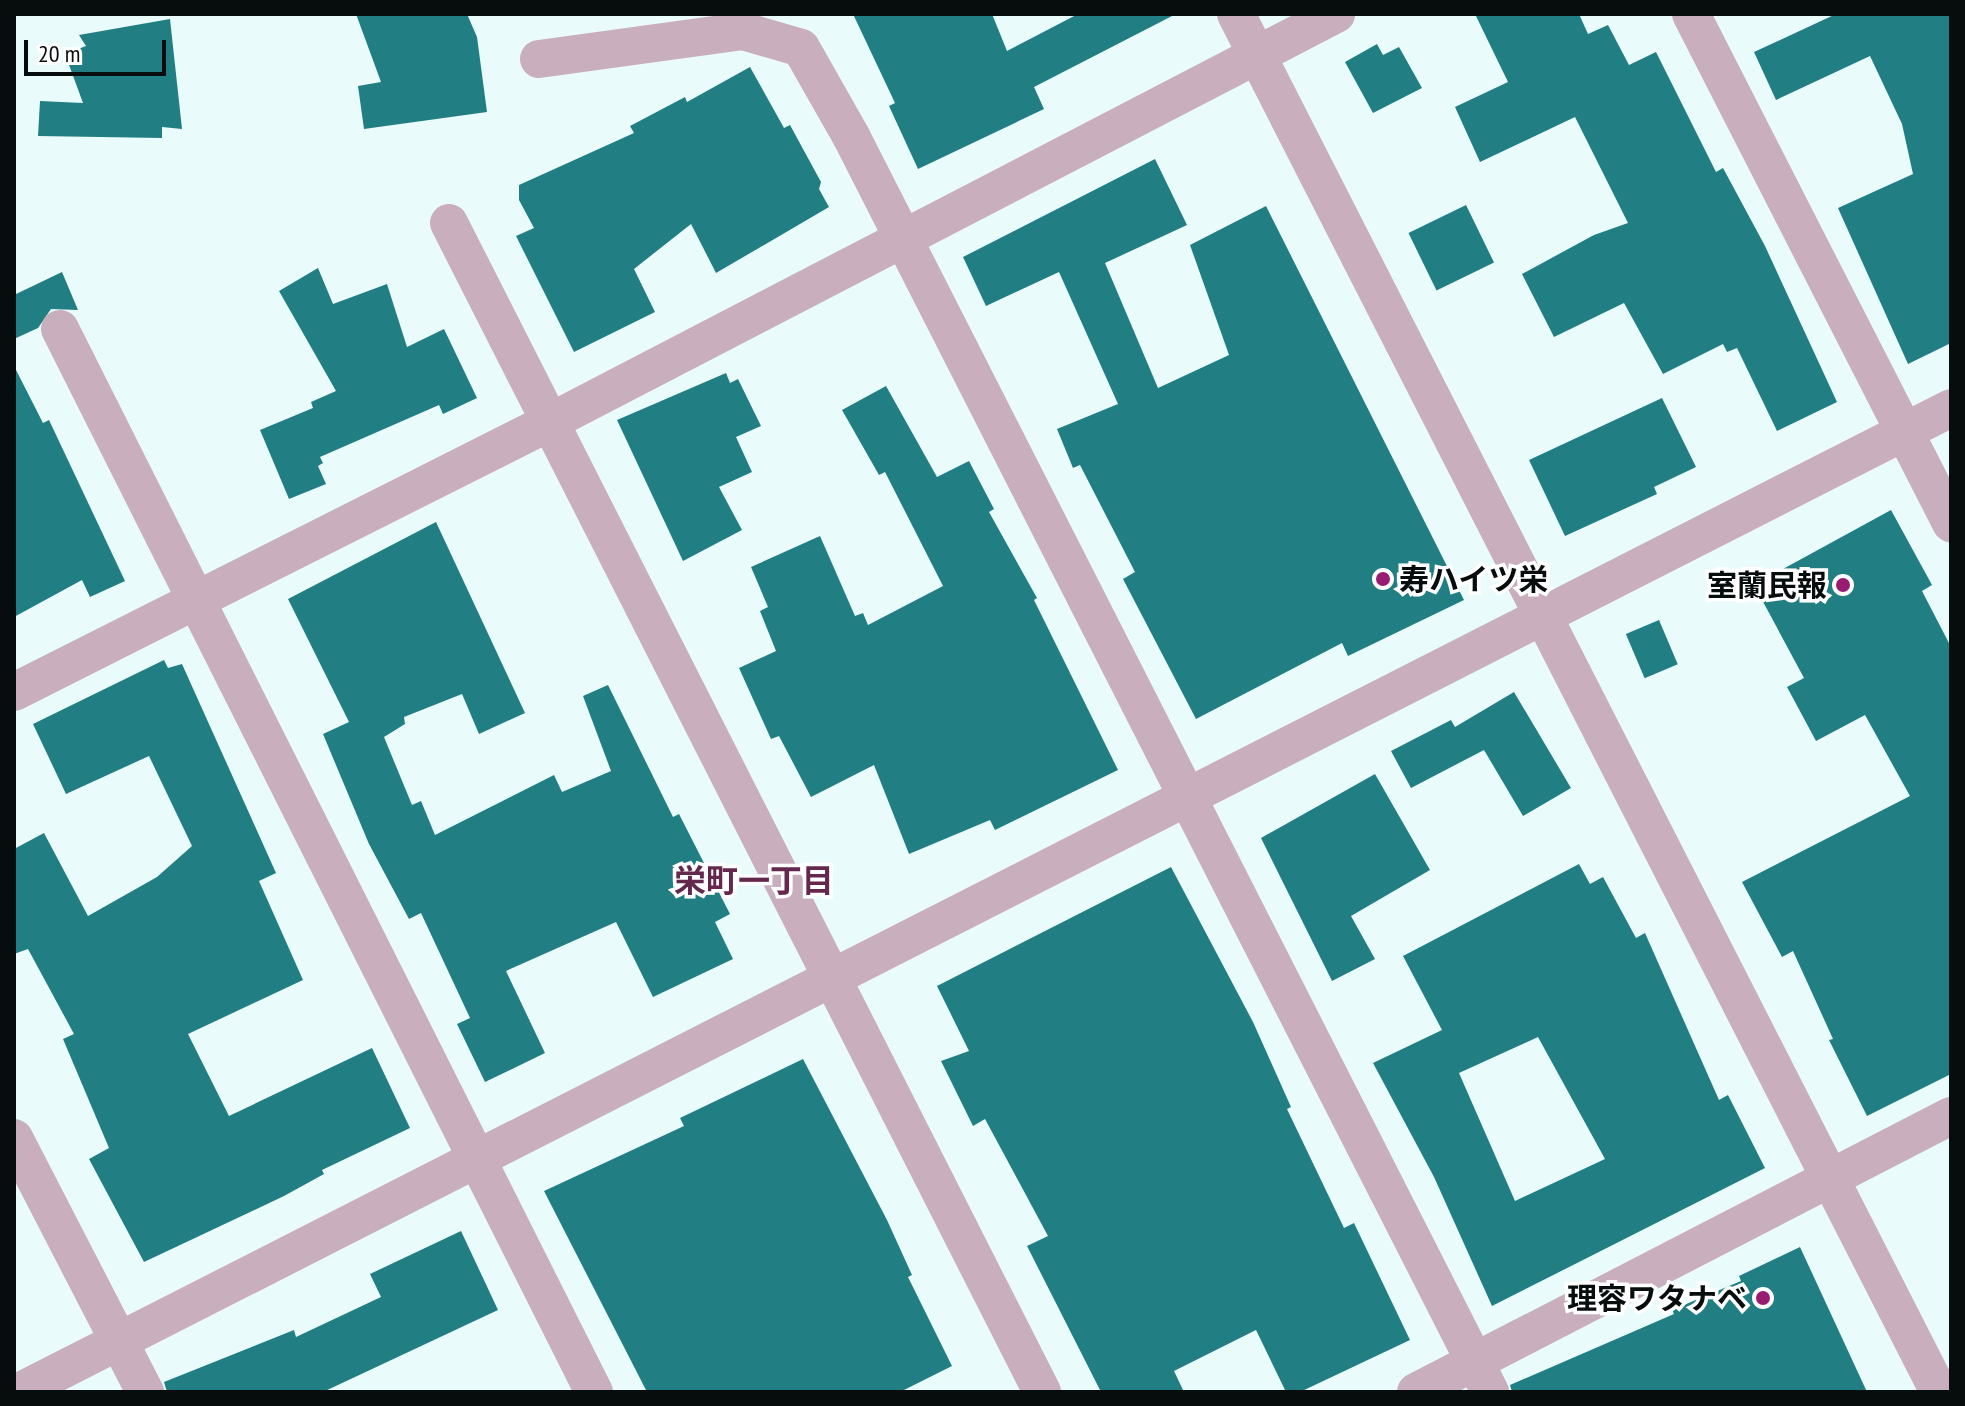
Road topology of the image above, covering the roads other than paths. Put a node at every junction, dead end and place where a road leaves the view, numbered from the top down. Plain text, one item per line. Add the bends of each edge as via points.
1 (1236, 14) edge
2 (1336, 14) edge
3 (1691, 14) edge
4 (1257, 54) junction
5 (539, 59) dead end
6 (449, 223) dead end
7 (904, 239) junction
8 (60, 329) dead end
9 (1951, 408) edge
10 (548, 423) junction
11 (1905, 432) junction
12 (1951, 523) edge
13 (192, 600) junction
14 (1542, 620) junction
15 (14, 692) edge
16 (1189, 797) junction
17 (830, 977) junction
18 (1951, 1116) edge
19 (14, 1138) edge
20 (474, 1159) junction
21 (1827, 1179) junction
22 (120, 1341) junction
23 (1482, 1377) edge
24 (19, 1392) edge
25 (145, 1392) edge
26 (594, 1392) edge
27 (1042, 1392) edge
28 (1416, 1392) edge
29 (1939, 1392) edge

1 - 4 street
2 - 4 street
3 - 11 street
4 - 7 street
4 - 14 street
5 - 7 street via 743,31 801,48
6 - 10 street
7 - 10 street
7 - 16 street
8 - 13 street
9 - 11 street
10 - 13 street
10 - 17 street
11 - 12 street
11 - 14 street
13 - 15 street
13 - 20 street
14 - 16 street
14 - 21 street
16 - 17 street
16 - 23 street
17 - 20 street
17 - 27 street
18 - 21 street
19 - 22 street
20 - 22 street
20 - 26 street
21 - 23 street
21 - 29 street
22 - 24 street
22 - 25 street
23 - 28 street

